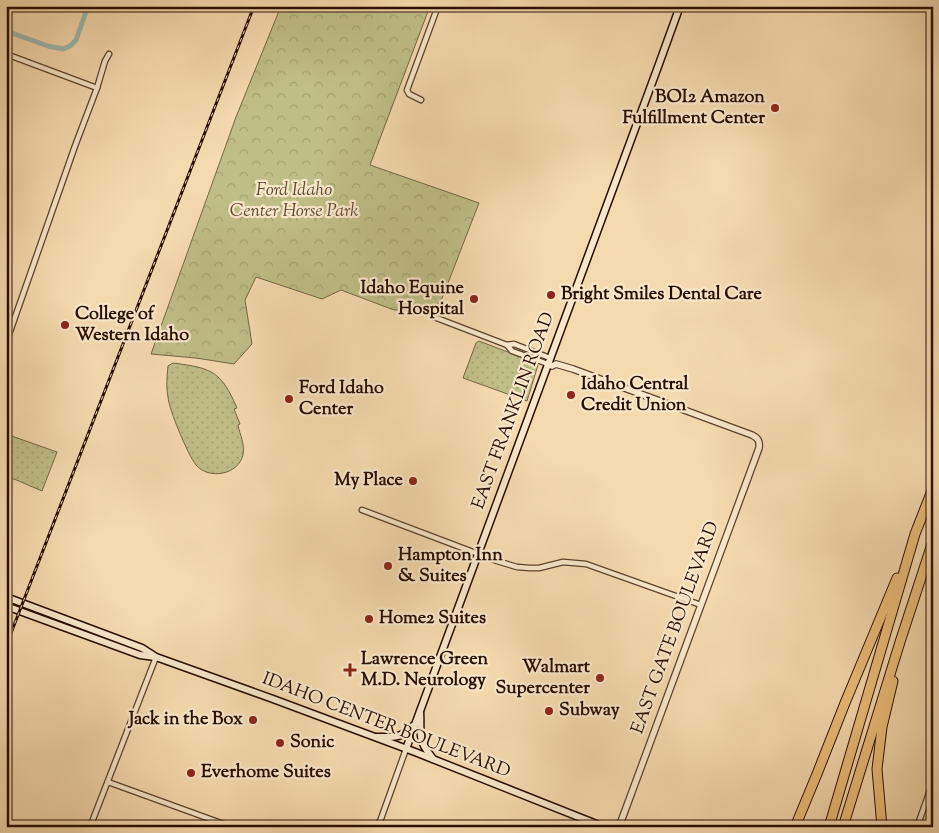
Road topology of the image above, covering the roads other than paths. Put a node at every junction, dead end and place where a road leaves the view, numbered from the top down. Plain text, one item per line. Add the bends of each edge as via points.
1 (438, 6) edge
2 (680, 6) edge
3 (6, 54) edge
4 (109, 54) dead end
5 (97, 88) junction
6 (421, 100) dead end
7 (434, 317) dead end
8 (6, 343) edge
9 (549, 361) junction
10 (933, 488) edge
11 (362, 510) dead end
12 (915, 534) junction
13 (933, 541) edge
14 (478, 553) junction
15 (6, 597) edge
16 (701, 605) junction
17 (6, 606) edge
18 (900, 642) junction
19 (156, 657) junction
20 (420, 712) junction
21 (415, 723) junction
22 (372, 737) junction
23 (406, 749) junction
24 (434, 760) junction
25 (108, 782) junction
26 (933, 782) edge
27 (90, 827) edge
28 (232, 827) edge
29 (378, 827) edge
30 (604, 827) edge
31 (619, 827) edge
32 (795, 827) edge
33 (829, 827) edge
34 (843, 827) edge
35 (882, 827) edge
36 (916, 827) edge

1 - 6 street via 407,90
2 - 9 main road, EAST FRANKLIN ROAD
3 - 5 street
4 - 5 street
5 - 8 street
7 - 9 street via 508,345 512,351
9 - 14 main road, EAST FRANKLIN ROAD
9 - 16 street, EAST GATE BOULEVARD via 552,366 556,364 752,434 759,440 759,448
10 - 12 highway
11 - 14 street
12 - 32 highway
12 - 33 highway
13 - 18 highway
14 - 16 street via 524,568 563,562 586,564
14 - 20 main road, EAST FRANKLIN ROAD
15 - 19 main road, IDAHO CENTER BOULEVARD via 142,648
16 - 31 street, EAST GATE BOULEVARD
17 - 19 main road, IDAHO CENTER BOULEVARD via 140,655
18 - 34 highway
18 - 35 highway via 882,727 877,769
19 - 22 main road, IDAHO CENTER BOULEVARD
19 - 25 street
20 - 21 main road, EAST FRANKLIN ROAD
20 - 24 main road via 422,742
21 - 22 main road via 396,737
21 - 23 main road, EAST FRANKLIN ROAD
22 - 23 main road, IDAHO CENTER BOULEVARD
23 - 24 main road, IDAHO CENTER BOULEVARD
23 - 29 street, EAST FRANKLIN ROAD
24 - 30 main road, IDAHO CENTER BOULEVARD
25 - 27 street
25 - 28 street
26 - 36 street

